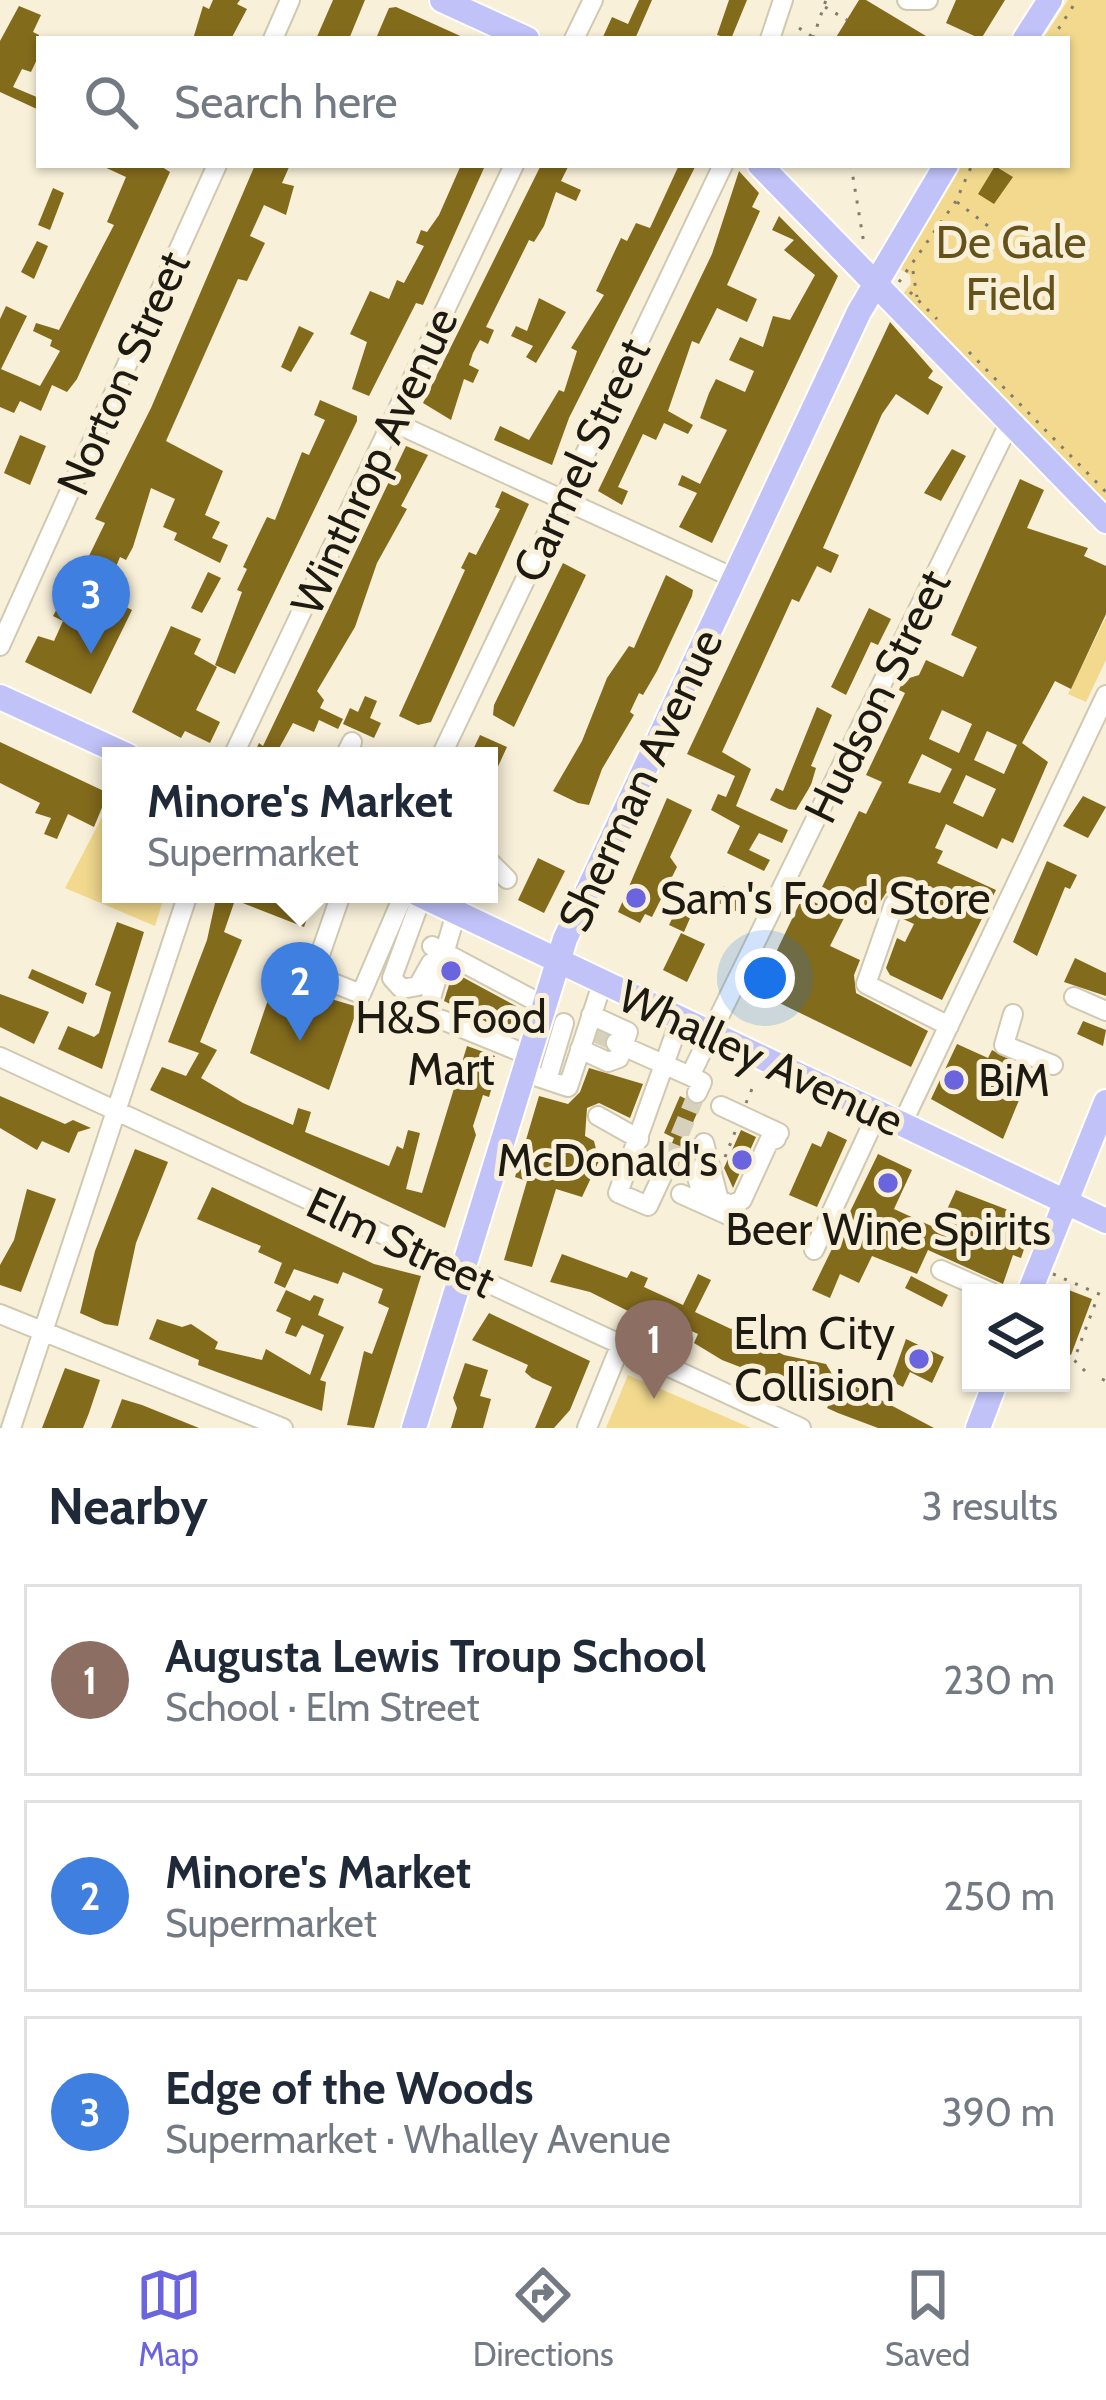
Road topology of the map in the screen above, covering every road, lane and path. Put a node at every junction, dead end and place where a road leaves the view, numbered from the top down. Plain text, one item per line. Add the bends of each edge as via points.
1 (290, 0) edge
2 (442, 0) edge
3 (592, 0) edge
4 (783, 0) edge
5 (907, 0) edge
6 (928, 0) edge
7 (1050, 0) edge
8 (1077, 0) edge
9 (825, 3) edge
10 (847, 20) dead end
11 (799, 28) dead end
12 (274, 36) edge
13 (520, 36) edge
14 (575, 36) edge
15 (771, 36) edge
16 (811, 36) edge
17 (815, 36) edge
18 (1027, 36) edge
19 (1054, 36) edge
20 (216, 168) edge
21 (513, 168) edge
22 (722, 168) edge
23 (763, 168) edge
24 (852, 168) edge
25 (956, 170) edge
26 (956, 201) junction
27 (988, 226) dead end
28 (866, 251) dead end
29 (912, 268) junction
30 (874, 282) junction
31 (918, 298) junction
32 (945, 328) dead end
33 (962, 344) dead end
34 (393, 422) junction
35 (1010, 422) junction
36 (1106, 492) edge
37 (563, 498) junction
38 (1106, 521) edge
39 (734, 578) junction
40 (8, 604) edge
41 (0, 646) edge
42 (1106, 695) edge
43 (0, 697) edge
44 (108, 747) edge
45 (237, 747) edge
46 (445, 747) edge
47 (498, 870) edge
48 (507, 879) dead end
49 (185, 903) edge
50 (337, 903) edge
51 (411, 903) edge
52 (413, 903) edge
53 (433, 903) edge
54 (894, 904) dead end
55 (453, 912) junction
56 (431, 961) junction
57 (556, 963) junction
58 (896, 978) dead end
59 (602, 984) junction
60 (887, 997) junction
61 (1074, 997) dead end
62 (1106, 1011) edge
63 (1013, 1014) dead end
64 (549, 1015) junction
65 (680, 1020) junction
66 (949, 1026) junction
67 (588, 1032) junction
68 (713, 1035) junction
69 (620, 1044) junction
70 (0, 1057) edge
71 (1053, 1065) dead end
72 (665, 1068) junction
73 (532, 1069) junction
74 (754, 1082) dead end
75 (1106, 1102) edge
76 (721, 1106) dead end
77 (743, 1110) dead end
78 (116, 1111) junction
79 (878, 1112) junction
80 (598, 1116) dead end
81 (739, 1119) dead end
82 (902, 1124) junction
83 (1100, 1131) edge
84 (639, 1139) junction
85 (711, 1155) joint
86 (669, 1161) tunnel mouth
87 (681, 1194) dead end
88 (1065, 1201) junction
89 (739, 1220) dead end
90 (1106, 1221) edge
91 (814, 1250) dead end
92 (941, 1270) dead end
93 (462, 1271) junction
94 (1051, 1273) dead end
95 (973, 1284) edge
96 (1033, 1284) edge
97 (1098, 1296) junction
98 (1106, 1297) edge
99 (0, 1314) edge
100 (44, 1331) junction
101 (621, 1344) junction
102 (1070, 1358) edge
103 (1074, 1360) junction
104 (1085, 1371) dead end
105 (992, 1392) edge
106 (791, 1426) edge
107 (11, 1428) edge
108 (283, 1428) edge
109 (414, 1428) edge
110 (587, 1428) edge
111 (978, 1428) edge

1 - 12 street
2 - 13 main road
3 - 14 street
4 - 15 street
5 - 6 street
7 - 18 main road
8 - 19 path
9 - 10 path
9 - 17 path
11 - 16 path
20 - 40 street, Norton Street
21 - 34 street, Winthrop Avenue
22 - 37 street, Carmel Street
23 - 30 main road
24 - 28 path
25 - 26 path
25 - 30 main road, Sherman Avenue
26 - 27 path
26 - 29 path
29 - 31 path
29 - 31 path via 898,283
30 - 35 main road
30 - 39 main road, Sherman Avenue
31 - 32 path
33 - 36 path
34 - 37 street
34 - 45 street, Winthrop Avenue
35 - 38 main road
35 - 68 street, Hudson Street
37 - 39 street
37 - 46 street, Carmel Street
39 - 57 main road, Sherman Avenue
40 - 41 street, Norton Street
42 - 66 street
43 - 44 main road
47 - 48 street
49 - 78 street
50 - 51 street via 313,975 362,994
52 - 56 street via 392,978 402,989
53 - 55 main road, Whalley Avenue
54 - 60 street via 864,977
55 - 56 street
55 - 57 main road, Whalley Avenue
56 - 64 street
56 - 73 street via 435,1017
57 - 59 main road, Whalley Avenue
57 - 64 main road, Sherman Avenue
58 - 60 street
59 - 65 main road, Whalley Avenue
59 - 67 street
60 - 66 street
61 - 62 street
63 - 71 street via 1004,1046
64 - 67 street
64 - 73 main road, Sherman Avenue
65 - 68 main road, Whalley Avenue
65 - 72 street
66 - 82 street
67 - 69 street via 628,1032
67 - 69 street via 608,1062 620,1058
67 - 73 street via 568,1087
68 - 72 street, Hudson Street via 694,1085
68 - 79 main road, Whalley Avenue
69 - 72 street
70 - 78 street, Elm Street
72 - 84 street
73 - 93 main road, Sherman Avenue
74 - 77 path
75 - 83 main road
76 - 85 street via 778,1136 742,1200 731,1205 719,1200
78 - 93 street, Elm Street
78 - 100 street
79 - 82 main road, Whalley Avenue
79 - 91 street
80 - 84 street
81 - 85 path
82 - 88 main road, Whalley Avenue
83 - 88 main road
84 - 86 street via 618,1193 648,1206
87 - 89 street
88 - 90 main road, Whalley Avenue
88 - 96 main road
92 - 95 street
93 - 101 street, Elm Street
93 - 109 main road, Sherman Avenue
94 - 97 path
97 - 98 path
97 - 103 path
99 - 100 street
100 - 107 street
100 - 108 street
101 - 106 street, Elm Street
101 - 110 street
102 - 103 path
103 - 104 path
105 - 111 main road

